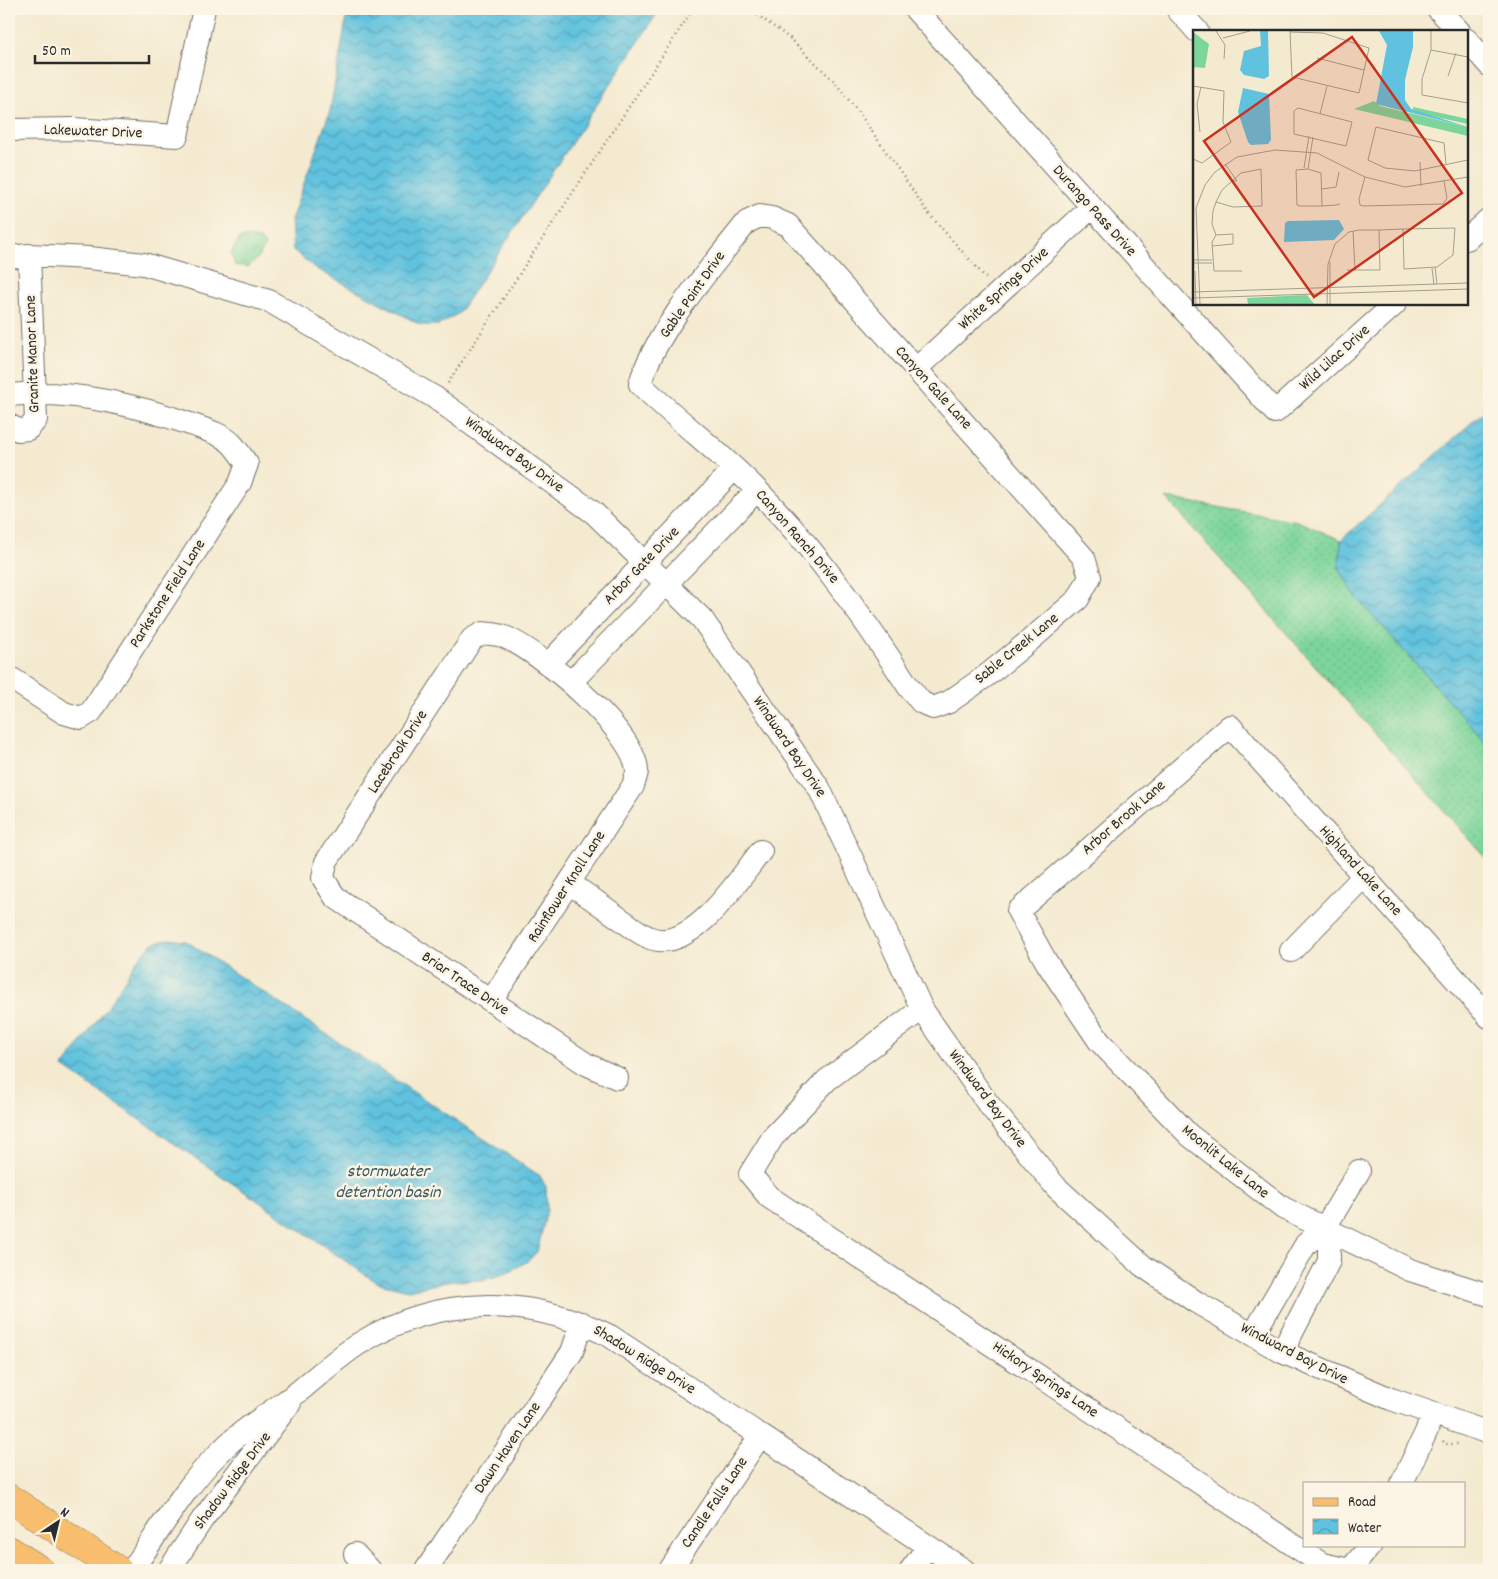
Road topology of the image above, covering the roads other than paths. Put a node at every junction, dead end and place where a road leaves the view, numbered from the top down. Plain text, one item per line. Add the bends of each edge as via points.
1 (204, 9) edge
2 (915, 9) edge
3 (1177, 9) edge
4 (1438, 9) edge
5 (1196, 30) edge
6 (1458, 30) edge
7 (1468, 41) edge
8 (1489, 65) edge
9 (9, 130) edge
10 (1092, 208) junction
11 (760, 216) joint
12 (1489, 219) edge
13 (1468, 238) edge
14 (19, 256) edge
15 (1394, 305) edge
16 (916, 369) junction
17 (640, 384) joint
18 (35, 393) junction
19 (9, 395) edge
20 (1275, 412) joint
21 (9, 425) edge
22 (734, 469) junction
23 (757, 490) junction
24 (645, 563) junction
25 (1090, 578) joint
26 (666, 584) junction
27 (548, 663) junction
28 (9, 676) edge
29 (571, 682) junction
30 (933, 708) joint
31 (1230, 726) joint
32 (762, 851) dead end
33 (1364, 875) junction
34 (324, 878) joint
35 (569, 883) junction
36 (1018, 911) joint
37 (1291, 952) dead end
38 (491, 1001) junction
39 (922, 1009) junction
40 (1489, 1017) edge
41 (617, 1078) dead end
42 (1359, 1171) dead end
43 (1324, 1229) junction
44 (1489, 1295) edge
45 (582, 1323) junction
46 (1253, 1335) junction
47 (1282, 1352) junction
48 (297, 1392) junction
49 (1431, 1414) junction
50 (1489, 1433) edge
51 (760, 1436) junction
52 (1402, 1482) edge
53 (9, 1498) edge
54 (928, 1546) junction
55 (1370, 1546) edge
56 (9, 1550) edge
57 (355, 1554) dead end
58 (40, 1570) edge
59 (118, 1570) edge
60 (132, 1570) edge
61 (169, 1570) edge
62 (370, 1570) edge
63 (426, 1570) edge
64 (670, 1570) edge
65 (911, 1570) edge
66 (964, 1570) edge
67 (1350, 1570) edge

1 - 9 street, Lakewater Drive via 177,136 74,129
2 - 10 street, Durango Pass Drive
3 - 5 street
4 - 6 street
7 - 8 street
10 - 16 street, White Springs Drive
10 - 20 street, Durango Pass Drive
11 - 16 street, Canyon Gale Lane via 788,225
11 - 17 street, Gable Point Drive via 747,222 693,292 645,365
12 - 13 street
14 - 18 street, Granite Manor Lane
14 - 24 street, Windward Bay Drive via 144,264 269,301 434,397 594,513
15 - 20 street, Wild Lilac Drive
16 - 25 street, Canyon Gale Lane via 1084,558
17 - 22 street, Canyon Ranch Drive
18 - 19 street
18 - 21 street, Granite Manor Lane via 36,420 28,429 18,430
18 - 28 street, Parkstone Field Lane via 95,399 151,410 230,441 247,464 240,483 91,712 81,718 64,713
22 - 23 street, Canyon Ranch Drive
22 - 24 street, Arbor Gate Drive
23 - 26 street, Arbor Gate Drive
23 - 30 street, Canyon Ranch Drive via 833,576 921,702
24 - 26 street, Windward Bay Drive
24 - 27 street, Arbor Gate Drive
25 - 30 street, Sable Creek Lane via 1078,600 1028,642 949,702
26 - 29 street, Arbor Gate Drive
26 - 39 street, Windward Bay Drive via 702,619 819,788
27 - 29 street
27 - 34 street, Lacebrook Drive via 502,636 483,633 472,639 326,862
29 - 35 street, Rainflower Knoll Lane via 602,714 628,748 637,770 633,786
31 - 33 street, Highland Lake Lane
31 - 36 street, Arbor Brook Lane
32 - 35 street via 716,908 690,931 670,940 648,938
33 - 37 street
33 - 40 street, Highland Lake Lane
34 - 38 street, Briar Trace Drive via 335,898
35 - 38 street, Rainflower Knoll Lane
36 - 43 street, Moonlit Lake Lane via 1047,963 1099,1042 1188,1136 1283,1208
38 - 41 street, Briar Trace Drive via 586,1064
39 - 46 street, Windward Bay Drive via 986,1101 1056,1187 1143,1266
39 - 67 street, Hickory Springs Lane via 828,1080 773,1137 750,1174 769,1197 1322,1564
42 - 43 street
43 - 44 street, Moonlit Lake Lane via 1410,1270
43 - 46 street via 1306,1244
43 - 47 street via 1329,1261
45 - 48 street, Shadow Ridge Drive via 546,1312 504,1306 468,1306 430,1314 361,1342
45 - 51 street, Shadow Ridge Drive via 625,1345
45 - 63 street, Dawn Haven Lane via 572,1352
46 - 47 street, Windward Bay Drive
47 - 49 street, Windward Bay Drive
48 - 60 street, Shadow Ridge Drive via 236,1437 206,1466
48 - 61 street, Shadow Ridge Drive
49 - 50 street, Windward Bay Drive
49 - 52 street via 1427,1430
51 - 54 street, Shadow Ridge Drive
51 - 64 street, Candle Falls Lane
53 - 59 main road
54 - 65 street
54 - 66 street, Shadow Ridge Drive
55 - 67 street
56 - 58 main road
57 - 62 street

